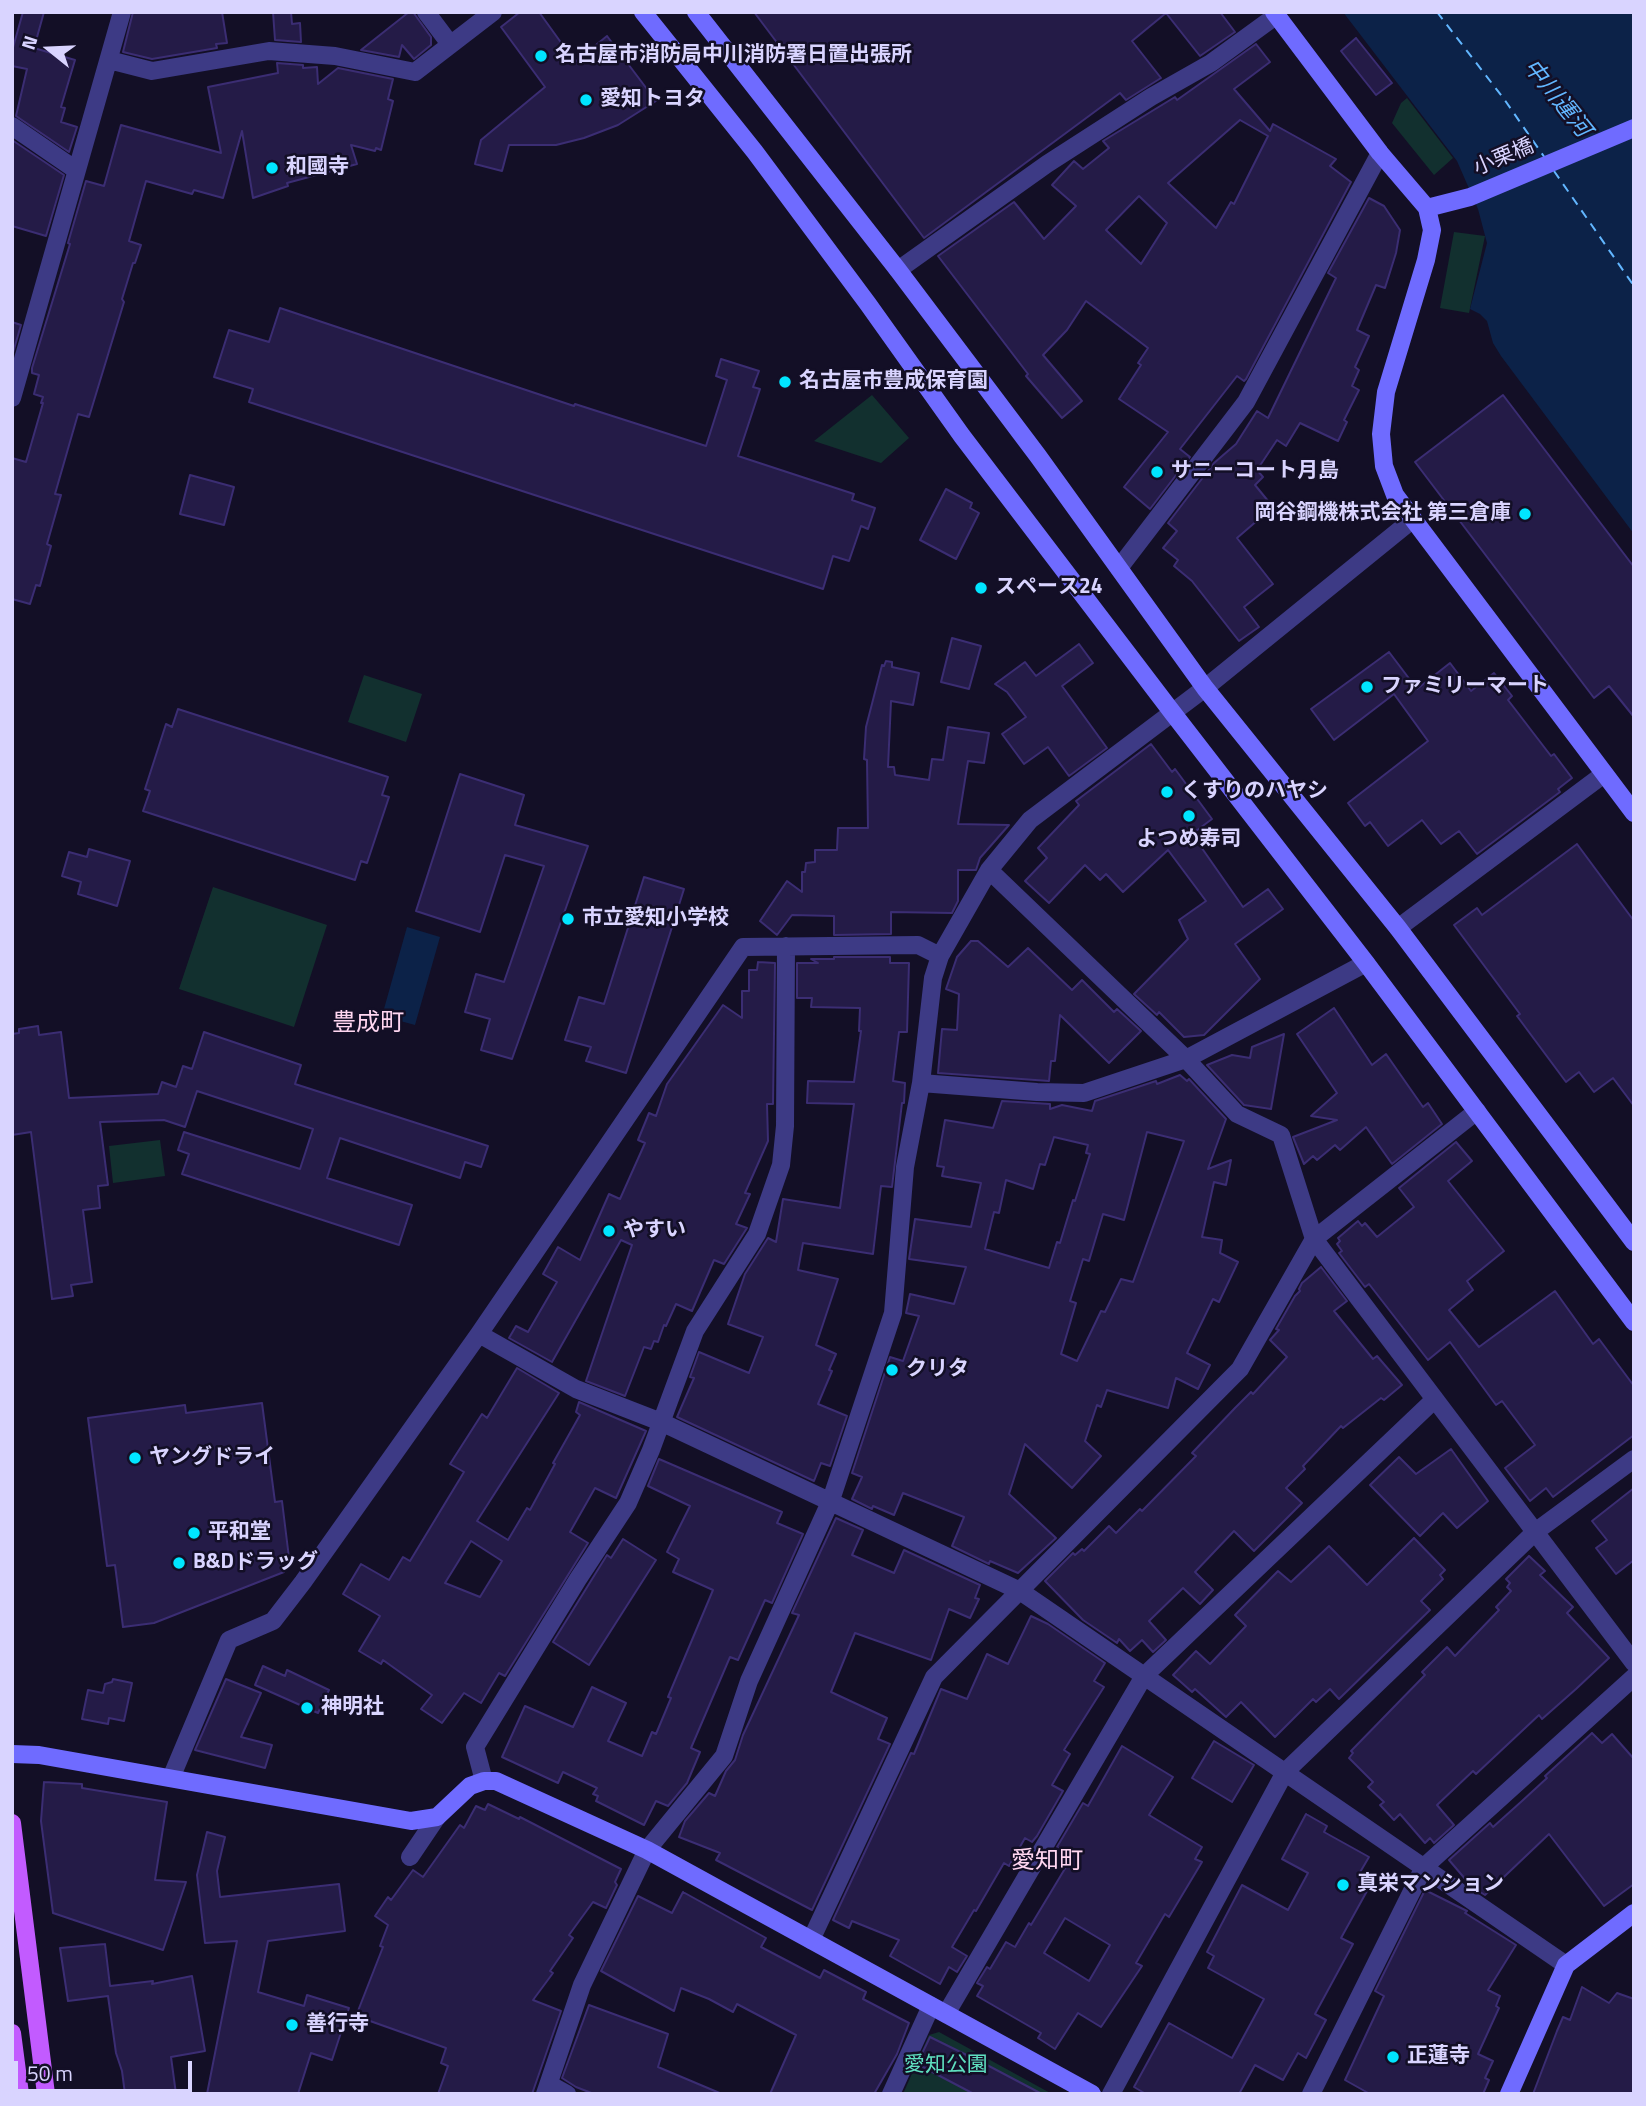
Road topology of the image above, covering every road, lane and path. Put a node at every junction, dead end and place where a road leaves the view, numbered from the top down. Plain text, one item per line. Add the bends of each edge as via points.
1 (122, 12) edge
2 (426, 12) edge
3 (493, 12) edge
4 (643, 12) edge
5 (695, 12) edge
6 (1275, 14) edge
7 (450, 44) junction
8 (108, 60) junction
9 (12, 126) edge
10 (1634, 128) edge
11 (1380, 152) junction
12 (76, 170) junction
13 (1427, 208) junction
14 (898, 270) junction
15 (12, 398) edge
16 (1412, 520) junction
17 (1119, 568) junction
18 (1205, 688) junction
19 (1172, 712) junction
20 (1604, 774) junction
21 (1634, 813) edge
22 (989, 870) junction
23 (1398, 928) junction
24 (786, 946) junction
25 (940, 956) junction
26 (1366, 963) junction
27 (1186, 1059) junction
28 (921, 1083) junction
29 (1477, 1111) junction
30 (1314, 1239) junction
31 (1634, 1242) edge
32 (1634, 1322) edge
33 (479, 1334) junction
34 (1435, 1399) junction
35 (661, 1422) junction
36 (1634, 1459) edge
37 (831, 1500) junction
38 (1535, 1532) junction
39 (1020, 1591) junction
40 (1634, 1663) edge
41 (1144, 1676) junction
42 (1634, 1677) edge
43 (12, 1754) edge
44 (1284, 1772) junction
45 (171, 1778) junction
46 (484, 1781) junction
47 (437, 1817) junction
48 (12, 1822) edge
49 (647, 1850) junction
50 (410, 1857) dead end
51 (1424, 1867) junction
52 (1634, 1913) edge
53 (811, 1940) junction
54 (1566, 1965) junction
55 (938, 2010) junction
56 (12, 2033) edge
57 (547, 2089) edge
58 (20, 2094) edge
59 (46, 2094) edge
60 (567, 2094) edge
61 (891, 2094) edge
62 (1092, 2094) edge
63 (1111, 2094) edge
64 (1311, 2094) edge
65 (1508, 2094) edge

1 - 8 street
2 - 7 street
3 - 7 street
4 - 19 street via 755,152 962,436
5 - 14 street
6 - 11 street
6 - 14 street via 1211,63 1048,164
7 - 8 street via 415,72 335,56 269,51 152,71
8 - 12 street
9 - 12 street
10 - 13 street, 小栗橋 via 1470,197
11 - 13 street
11 - 17 street via 1246,402
12 - 15 street
13 - 16 street via 1432,230 1426,260 1386,392 1381,434 1384,466 1395,495
14 - 17 street
16 - 18 street
16 - 20 street
17 - 18 street
18 - 19 street
18 - 23 street
19 - 22 street via 1030,820
19 - 26 street
20 - 21 street
20 - 23 street
22 - 25 street
22 - 27 street
23 - 31 street
24 - 25 street via 918,945
24 - 33 street via 743,947
24 - 35 street via 785,1126 780,1165 757,1234 695,1331
25 - 28 street via 933,978
26 - 27 street
26 - 29 street
27 - 28 street via 1084,1093
27 - 30 street via 1237,1114 1281,1135
28 - 37 street via 905,1167 893,1313
29 - 30 street
29 - 32 street
30 - 34 street
30 - 39 street via 1240,1370
33 - 35 street via 576,1389
33 - 45 street via 272,1621 229,1640
34 - 38 street
34 - 41 street
35 - 37 street
35 - 46 street via 628,1503 475,1747
36 - 38 street
37 - 39 street
37 - 49 street via 749,1681 724,1756
38 - 40 street
38 - 44 street
39 - 41 street
39 - 53 street via 934,1677
41 - 44 street
41 - 55 street
42 - 51 street
43 - 45 street
44 - 51 street
44 - 63 street
45 - 47 street via 411,1821
46 - 47 street via 470,1786
46 - 49 street via 496,1781
47 - 50 street
48 - 59 main road
49 - 53 street
49 - 57 street via 582,1985
51 - 54 street
51 - 64 street
52 - 54 street
53 - 55 street
54 - 65 street
55 - 61 street
55 - 62 street
56 - 58 main road
57 - 60 street

